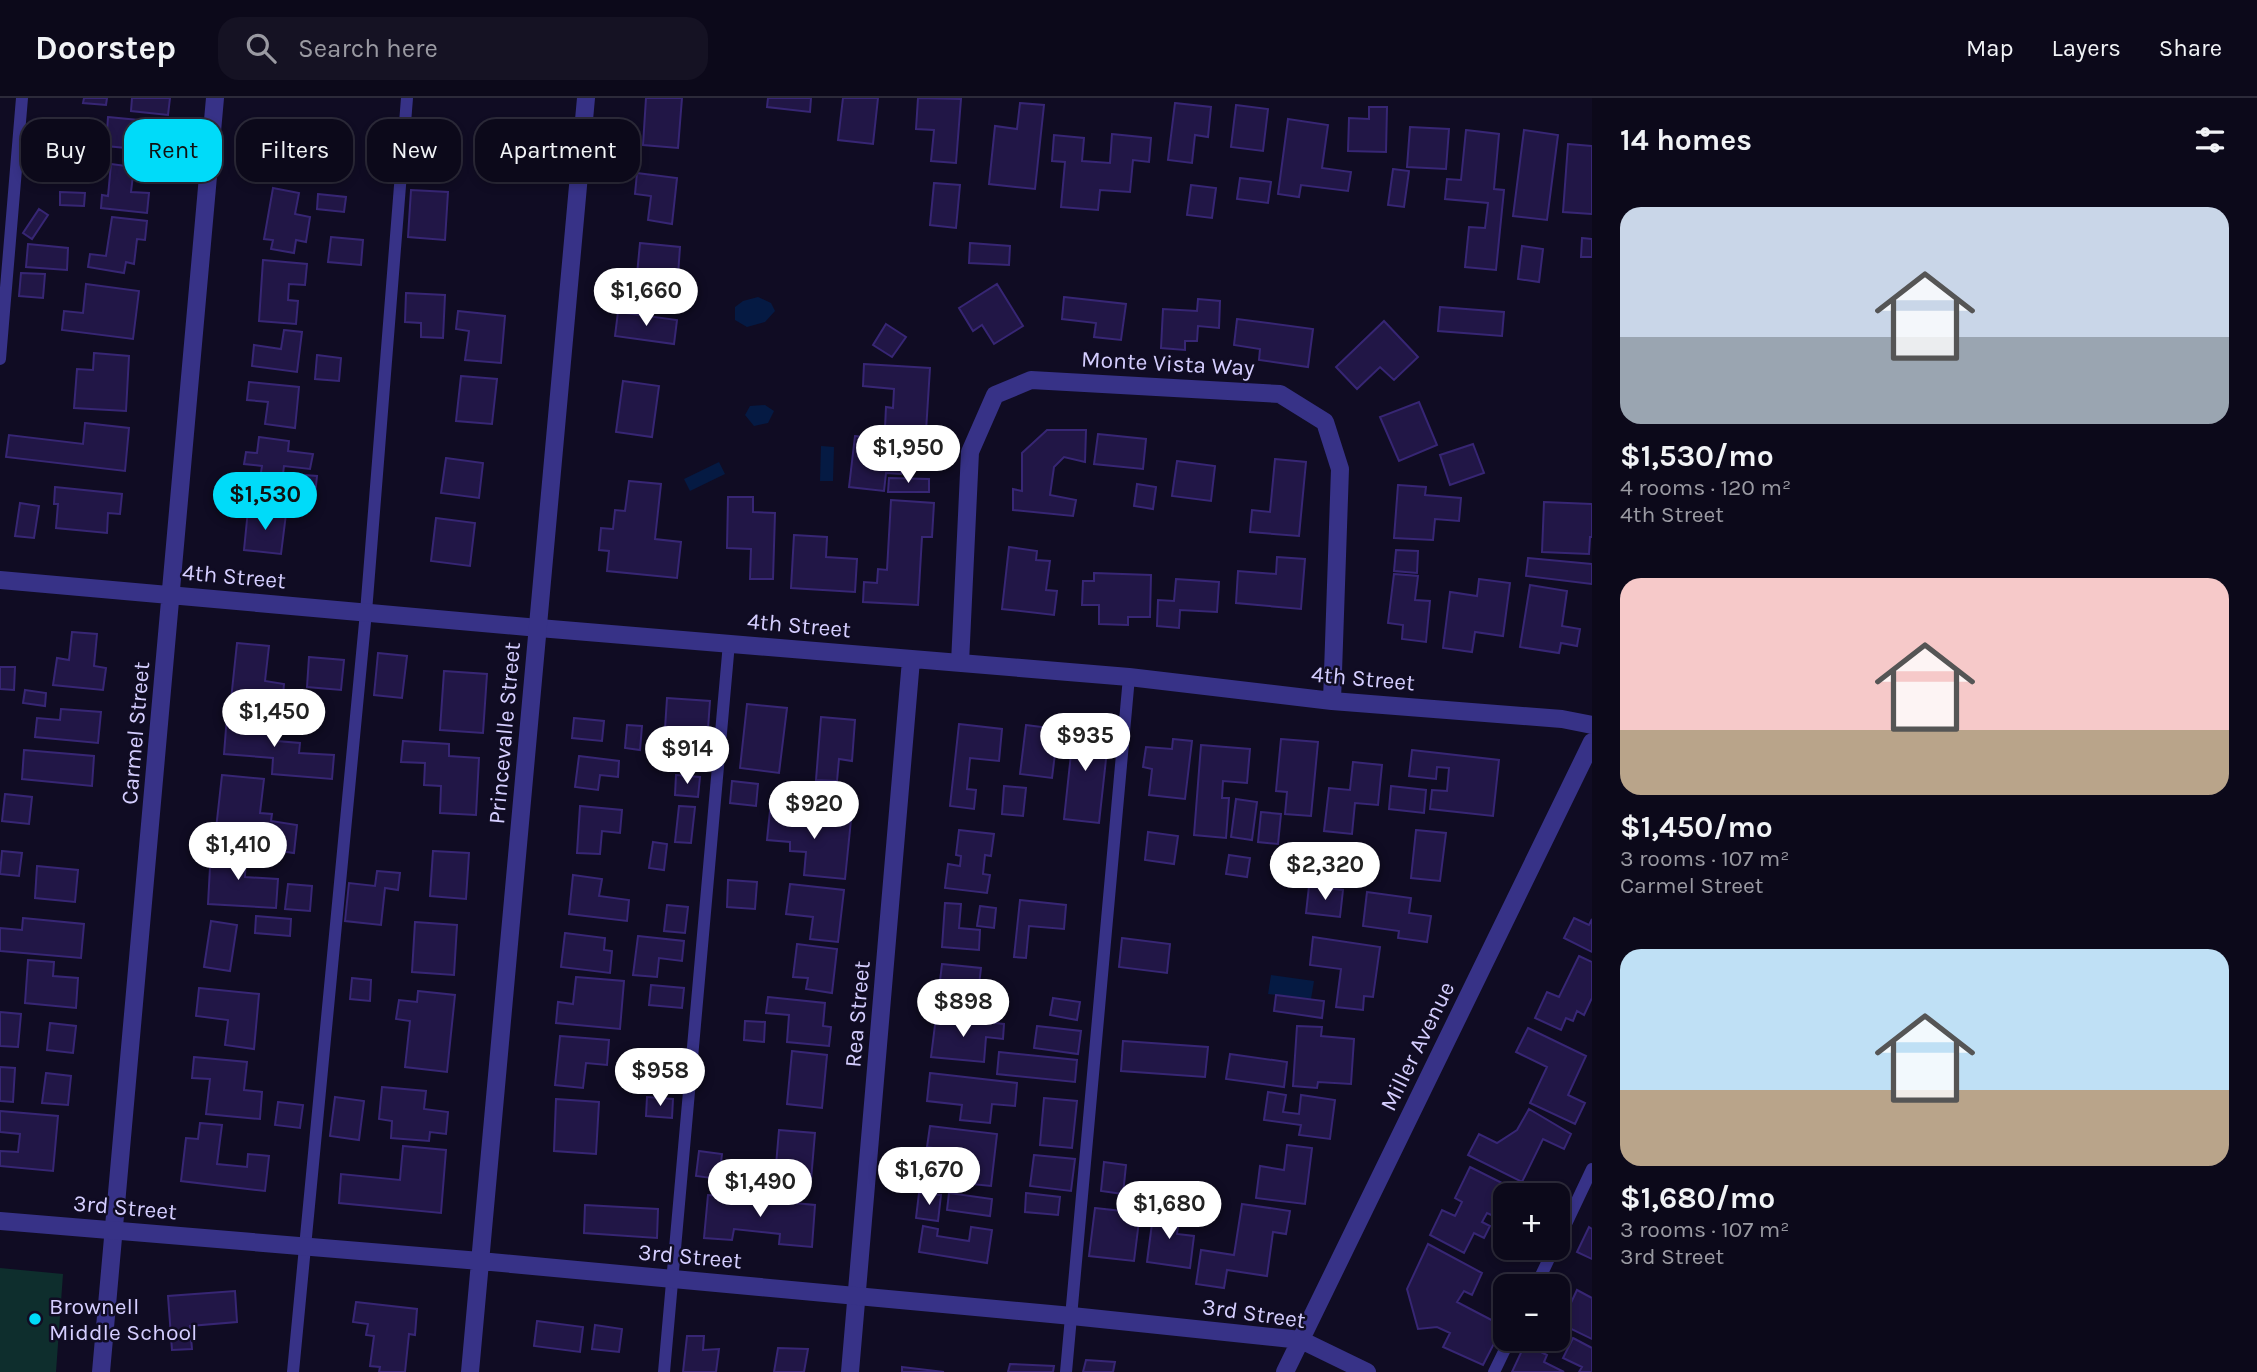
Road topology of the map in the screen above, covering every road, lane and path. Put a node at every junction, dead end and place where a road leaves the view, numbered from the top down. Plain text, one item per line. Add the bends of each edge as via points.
1 (22, 98) edge
2 (215, 98) edge
3 (407, 98) edge
4 (586, 98) edge
5 (0, 359) edge
6 (0, 580) edge
7 (172, 595) junction
8 (366, 612) junction
9 (538, 628) junction
10 (729, 643) junction
11 (911, 660) junction
12 (960, 663) junction
13 (1129, 677) junction
14 (1332, 701) junction
15 (1592, 725) edge
16 (1592, 742) edge
17 (1592, 1169) edge
18 (1570, 1216) edge
19 (0, 1221) edge
20 (114, 1231) junction
21 (304, 1246) junction
22 (480, 1261) junction
23 (671, 1279) junction
24 (858, 1296) junction
25 (1072, 1316) junction
26 (1301, 1340) junction
27 (1504, 1351) edge
28 (101, 1372) edge
29 (293, 1372) edge
30 (470, 1372) edge
31 (663, 1372) edge
32 (850, 1372) edge
33 (1066, 1372) edge
34 (1285, 1372) edge
35 (1367, 1372) edge
36 (1494, 1372) edge

1 - 5 lane
2 - 7 street, Carmel Street
3 - 8 lane
4 - 9 street, Princevalle Street
6 - 7 street, 4th Street
7 - 8 street, 4th Street
7 - 20 street, Carmel Street
8 - 9 street, 4th Street
8 - 21 lane
9 - 10 street, 4th Street
9 - 22 street, Princevalle Street
10 - 11 street, 4th Street
10 - 23 lane
11 - 12 street, 4th Street
11 - 24 street, Rea Street
12 - 13 street, 4th Street
12 - 14 street, Monte Vista Way via 970,452 995,395 1031,380 1280,394 1325,422 1340,468
13 - 14 street, 4th Street
13 - 25 lane
14 - 15 street, 4th Street
16 - 26 street, Miller Avenue
17 - 18 lane
19 - 20 street, 3rd Street
20 - 21 street, 3rd Street
20 - 28 street, Carmel Street
21 - 22 street, 3rd Street
21 - 29 lane
22 - 23 street, 3rd Street
22 - 30 street, Princevalle Street
23 - 24 street, 3rd Street
23 - 31 lane
24 - 25 street, 3rd Street
24 - 32 street, Rea Street
25 - 26 street, 3rd Street
25 - 33 lane
26 - 34 street, Miller Avenue
26 - 35 street, 3rd Street
27 - 36 lane

